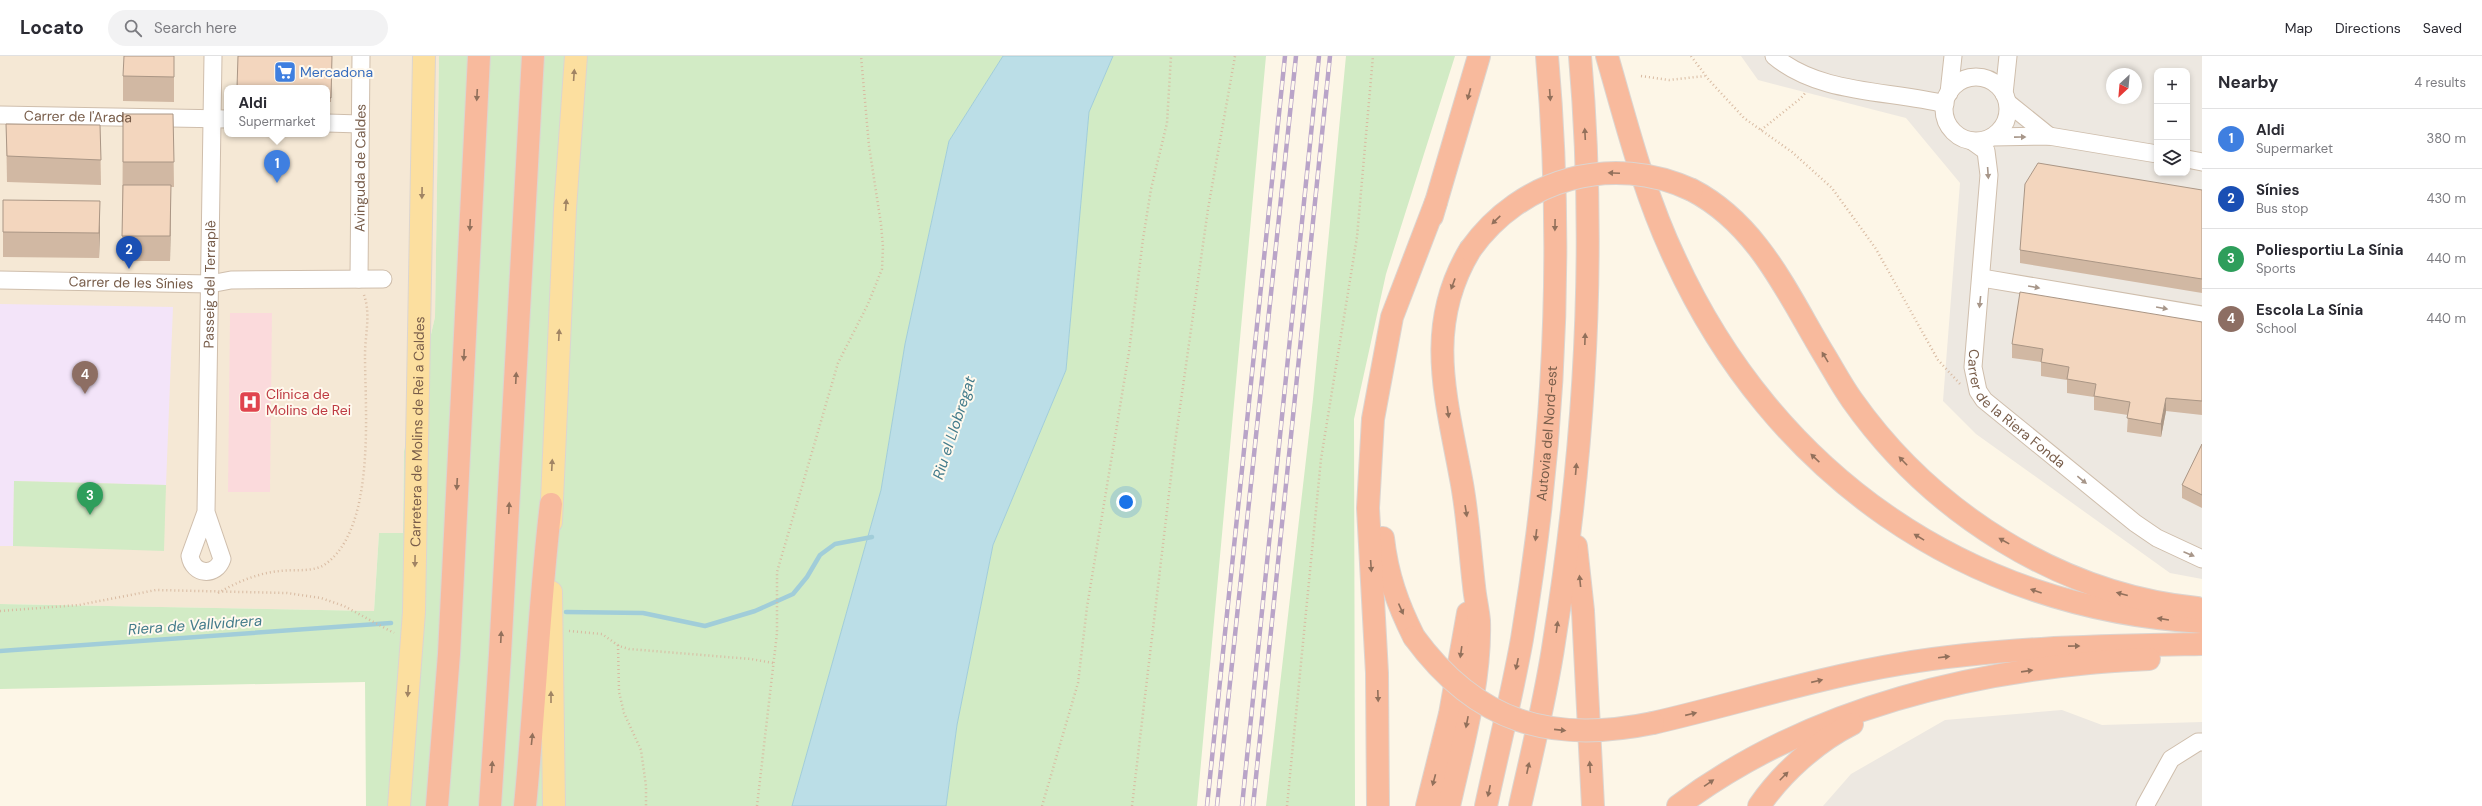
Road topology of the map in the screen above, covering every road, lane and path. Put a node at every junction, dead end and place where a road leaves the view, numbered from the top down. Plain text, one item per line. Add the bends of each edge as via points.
1 (213, 56) edge
2 (361, 56) edge
3 (415, 56) edge
4 (424, 56) edge
5 (479, 56) edge
6 (533, 56) edge
7 (576, 56) edge
8 (861, 56) edge
9 (1170, 56) edge
10 (1235, 56) edge
11 (1373, 56) edge
12 (1479, 56) edge
13 (1547, 56) edge
14 (1580, 56) edge
15 (1607, 56) edge
16 (1691, 56) edge
17 (1774, 56) edge
18 (1952, 56) edge
19 (2008, 56) edge
20 (1641, 76) dead end
21 (1706, 76) junction
22 (1815, 78) junction
23 (1947, 99) junction
24 (2006, 99) junction
25 (0, 115) edge
26 (219, 119) edge
27 (330, 123) edge
28 (360, 124) junction
29 (1761, 130) junction
30 (2049, 136) junction
31 (1992, 137) junction
32 (1972, 141) junction
33 (2154, 154) edge
34 (2190, 160) edge
35 (423, 161) junction
36 (2202, 162) edge
37 (1436, 202) junction
38 (1982, 278) junction
39 (359, 279) junction
40 (383, 279) dead end
41 (0, 280) edge
42 (210, 284) junction
43 (2202, 315) edge
44 (1975, 384) junction
45 (550, 504) junction
46 (1572, 508) junction
47 (206, 512) junction
48 (194, 546) junction
49 (220, 548) junction
50 (2202, 559) edge
51 (1474, 587) junction
52 (218, 593) junction
53 (0, 607) edge
54 (2202, 608) edge
55 (0, 611) edge
56 (4, 611) junction
57 (2202, 622) edge
58 (566, 631) dead end
59 (399, 635) dead end
60 (2202, 644) edge
61 (618, 645) junction
62 (2202, 656) edge
63 (773, 663) junction
64 (1988, 677) junction
65 (2202, 742) edge
66 (399, 806) edge
67 (437, 806) edge
68 (490, 806) edge
69 (525, 806) edge
70 (554, 806) edge
71 (646, 806) edge
72 (757, 806) edge
73 (1042, 806) edge
74 (1132, 806) edge
75 (1287, 806) edge
76 (1378, 806) edge
77 (1427, 806) edge
78 (1449, 806) edge
79 (1486, 806) edge
80 (1520, 806) edge
81 (1593, 806) edge
82 (1678, 806) edge
83 (1759, 806) edge
84 (2145, 806) edge

1 - 26 street, Passeig del Terraplè
2 - 28 street, Avinguda de Caldes
3 - 35 street
4 - 35 main road, Carretera de Molins de Rei a Caldes
5 -> 67 highway via 449,654
68 -> 6 highway
45 -> 7 main road via 565,208
8 - 63 path via 869,146 882,224 882,269 868,304 838,363 776,572 778,615
9 - 73 path via 1167,123 1143,239 1129,352 1087,607 1078,683
10 - 74 path via 1208,209 1178,420
11 - 75 path via 1357,237 1322,458
12 -> 37 highway
13 -> 79 highway, Autovia del Nord-est via 1555,176 1551,378 1541,497 1522,641
46 -> 14 highway via 1584,376 1589,257
57 -> 15 highway via 2168,620 2084,605 2046,595 1976,567 1936,547 1874,507 1846,487 1794,439 1752,390 1723,348 1675,260 1635,157
16 - 21 path
17 - 22 street via 1800,73
18 - 23 street
19 - 24 street
20 - 21 path via 1669,80
21 - 29 path via 1744,118
22 - 23 street via 1835,85 1920,98
22 - 29 path via 1801,98
23 - 24 street via 1963,81 1982,78 1991,81
23 - 32 street via 1945,114 1951,128 1962,138
24 - 30 street
24 - 31 street via 2005,123
25 - 26 street, Carrer de l'Arada
26 - 42 street, Passeig del Terraplè
27 - 28 street
28 - 39 street, Avinguda de Caldes
29 - 44 path via 1792,152 1832,188 1876,249 1938,360 1959,386
31 -> 30 street
30 - 33 street
31 - 32 street
32 -> 38 street, Carrer de la Riera Fonda via 1986,151 1989,175
34 - 36 street
35 -> 66 main road, Carretera de Molins de Rei a Caldes via 414,612
37 -> 60 highway, bridge via 1404,314 1392,370 1381,459 1381,528 1386,566 1394,594 1414,637 1450,680 1499,713 1547,729 1620,730 1822,680 1945,657 2066,647
37 -> 76 highway via 1392,317 1373,419 1368,508 1377,680
38 -> 43 street
38 -> 44 street, Carrer de la Riera Fonda via 1973,368
39 - 40 street, Carrer de les Sínies
39 - 42 street, Carrer de les Sínies via 231,280
39 - 52 path via 369,308 365,336 363,487 353,525 337,553 318,568 279,571 250,578
41 - 42 street, Carrer de les Sínies
42 - 47 street, Passeig del Terraplè
44 -> 50 street, Carrer de la Riera Fonda via 1984,400 2135,523 2157,538
69 -> 45 highway
70 -> 45 main road
80 -> 46 highway via 1554,645
81 -> 46 highway via 1583,611
47 - 48 street
47 - 49 street
48 - 49 street via 207,540
48 - 49 street via 190,556 191,562 198,570 208,572 220,564
54 -> 51 highway, bridge via 2138,598 2066,574 1994,536 1949,504 1885,442 1851,400 1783,283 1756,244 1723,210 1692,190 1653,176 1608,172 1569,179 1544,188 1501,214 1470,250 1459,268 1448,299 1442,323 1441,349 1449,416 1472,548
51 -> 77 highway via 1450,714
51 -> 78 highway via 1479,623 1476,669 1468,720
52 - 56 path via 156,590 79,605
52 - 59 path via 287,593 321,598 352,609 380,627
53 - 56 path
55 - 56 path
58 - 61 path via 602,634
61 - 63 path via 641,650
61 - 71 path via 619,692 624,713 641,750
64 -> 62 highway via 2089,663
63 - 72 path
82 -> 64 highway via 1750,758 1846,714 1936,688
83 -> 64 highway via 1805,756 1840,730 1904,704
65 - 84 street via 2171,759

